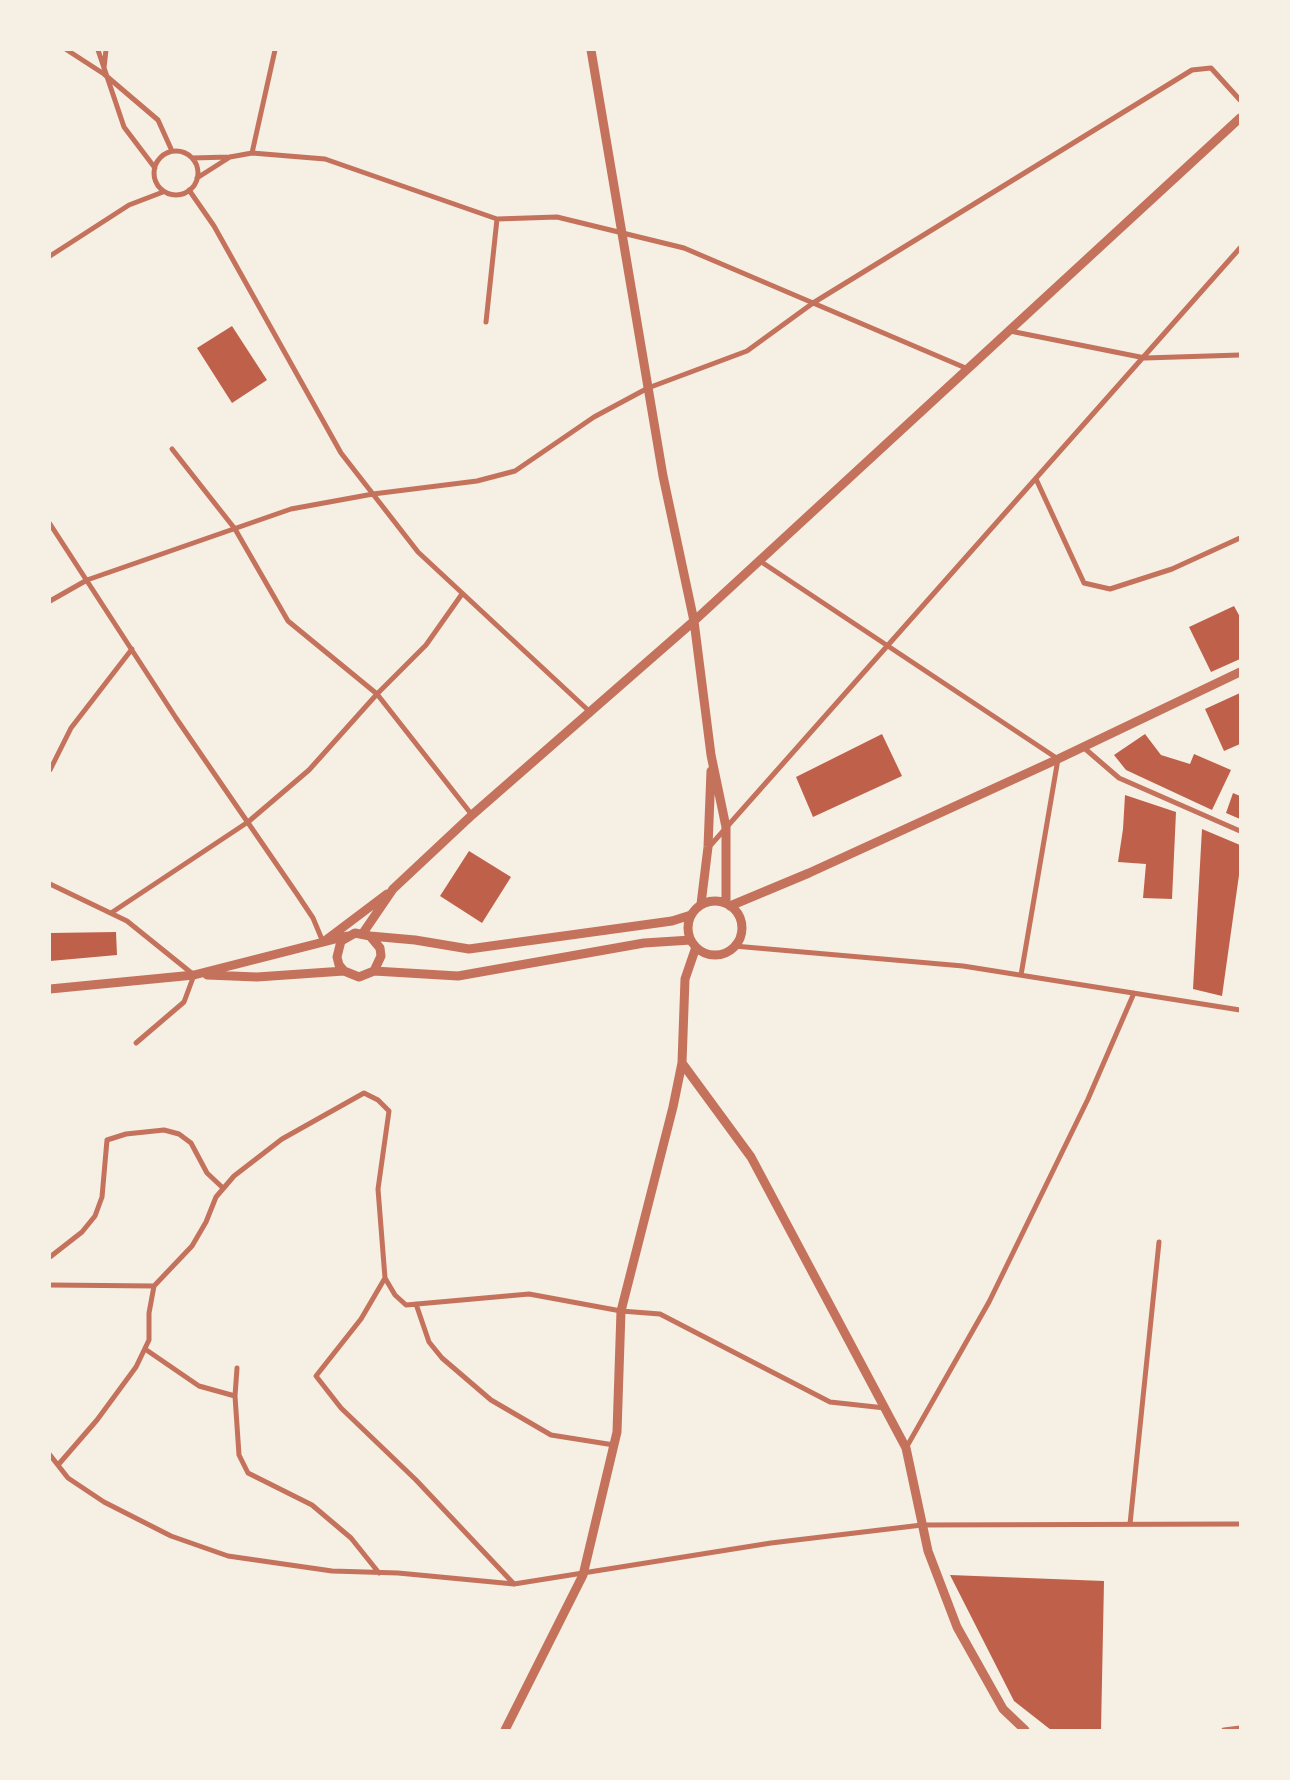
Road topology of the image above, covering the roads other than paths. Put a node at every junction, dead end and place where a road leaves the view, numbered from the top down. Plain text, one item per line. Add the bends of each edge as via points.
1 (67, 50) edge
2 (98, 50) edge
3 (106, 50) edge
4 (275, 50) edge
5 (591, 50) edge
6 (104, 74) junction
7 (1240, 100) edge
8 (1240, 118) edge
9 (172, 151) junction
10 (252, 153) junction
11 (230, 156) junction
12 (192, 158) junction
13 (155, 168) junction
14 (197, 178) junction
15 (189, 190) junction
16 (163, 192) junction
17 (497, 219) junction
18 (621, 233) junction
19 (1240, 248) edge
20 (50, 256) edge
21 (813, 303) junction
22 (486, 322) dead end
23 (1009, 330) junction
24 (1240, 356) edge
25 (1145, 358) junction
26 (968, 369) junction
27 (648, 388) junction
28 (172, 449) dead end
29 (1036, 478) junction
30 (373, 494) junction
31 (50, 524) edge
32 (235, 529) junction
33 (1240, 538) edge
34 (760, 560) junction
35 (87, 580) junction
36 (462, 594) junction
37 (50, 601) edge
38 (694, 621) junction
39 (886, 645) junction
40 (132, 649) junction
41 (1240, 672) edge
42 (377, 694) junction
43 (590, 712) junction
44 (1082, 747) junction
45 (711, 755) junction
46 (1058, 759) junction
47 (50, 770) edge
48 (472, 815) junction
49 (248, 822) junction
50 (726, 827) junction
51 (1240, 831) edge
52 (708, 847) junction
53 (50, 884) edge
54 (393, 889) junction
55 (702, 904) junction
56 (728, 905) junction
57 (111, 913) junction
58 (691, 915) junction
59 (367, 934) junction
60 (347, 936) junction
61 (323, 942) junction
62 (693, 944) junction
63 (734, 946) junction
64 (344, 971) junction
65 (374, 971) junction
66 (194, 975) junction
67 (1022, 975) junction
68 (50, 990) edge
69 (1134, 993) junction
70 (1240, 1010) edge
71 (136, 1043) dead end
72 (682, 1063) junction
73 (223, 1188) junction
74 (1159, 1242) dead end
75 (50, 1257) edge
76 (384, 1278) junction
77 (50, 1285) edge
78 (154, 1286) junction
79 (416, 1304) junction
80 (621, 1311) junction
81 (145, 1349) junction
82 (237, 1368) dead end
83 (235, 1396) junction
84 (884, 1408) junction
85 (614, 1445) junction
86 (906, 1448) junction
87 (50, 1455) edge
88 (58, 1465) junction
89 (1130, 1524) junction
90 (1240, 1524) edge
91 (922, 1525) junction
92 (379, 1573) junction
93 (583, 1575) junction
94 (514, 1584) junction
95 (1240, 1728) edge
96 (505, 1730) edge
97 (1025, 1730) edge
98 (1224, 1730) edge

1 - 6 street
2 - 6 street
3 - 6 street
4 - 10 street
5 - 18 street
6 - 9 street via 158,120
6 - 13 street via 124,127
7 - 21 street via 1211,68 1192,70
8 - 23 street
9 - 12 street via 183,152
9 - 13 street via 162,155
10 - 11 street
10 - 17 street via 325,159
11 - 12 street
11 - 14 street
12 - 14 street via 197,167
13 - 16 street via 156,184
14 - 15 street
15 - 16 street via 174,195
15 - 30 street via 214,226 341,453
16 - 20 street via 130,205
17 - 18 street via 556,217
17 - 22 street
18 - 21 street via 684,248
18 - 27 street
19 - 25 street
21 - 26 street
21 - 27 street via 747,351
23 - 25 street
23 - 26 street
24 - 25 street
25 - 29 street
26 - 34 street
27 - 30 street via 594,417 515,471 477,481
27 - 38 street
28 - 32 street
29 - 33 street via 1084,583 1110,589 1172,569
29 - 39 street
30 - 32 street via 291,509
30 - 36 street via 418,552
31 - 35 street
32 - 35 street
32 - 42 street via 288,621
34 - 38 street
34 - 39 street
35 - 37 street
35 - 40 street
36 - 42 street via 426,645
36 - 43 street
38 - 43 street
38 - 45 street
39 - 46 street
39 - 50 street
40 - 47 street via 71,728
40 - 49 street
41 - 44 street
42 - 48 street
42 - 49 street via 309,770
43 - 48 street
44 - 46 street
44 - 51 street via 1119,778
45 - 50 street
45 - 52 street
46 - 56 street via 809,872
46 - 67 street
48 - 54 street
49 - 57 street
49 - 61 street via 313,918
50 - 52 street
50 - 56 street
52 - 55 street
53 - 57 street
54 - 59 street
54 - 61 street
55 - 56 street via 709,901
55 - 58 street
56 - 63 street via 741,922 741,931
57 - 66 street via 127,921
58 - 59 street via 672,921 469,949
58 - 62 street via 688,928
59 - 60 street
59 - 65 street via 380,948 381,956
60 - 61 street
60 - 64 street via 341,942 337,957
61 - 66 street
62 - 63 street via 711,954 728,951
62 - 65 street via 644,943 458,976
62 - 72 street via 685,979
63 - 67 street via 963,966
64 - 65 street via 359,977
64 - 66 street via 257,977
66 - 68 street
66 - 71 street via 184,1002
67 - 69 street
69 - 70 street
69 - 86 street via 1088,1099 989,1302
72 - 80 street via 674,1107
72 - 84 street via 751,1157
73 - 75 street via 206,1173 191,1143 179,1134 164,1130 126,1134 107,1140 102,1197 95,1216 82,1232
73 - 76 street via 282,1139 364,1093 378,1100 389,1111 378,1189
73 - 78 street via 192,1246
74 - 89 street
76 - 79 street via 406,1305
76 - 94 street via 361,1319 316,1376 341,1408 416,1480
77 - 78 street
78 - 81 street via 149,1340
79 - 80 street via 530,1294
79 - 85 street via 429,1342 442,1358 490,1400 551,1435
80 - 84 street via 660,1314 830,1402
80 - 85 street
81 - 83 street via 199,1386
81 - 88 street via 136,1367
82 - 83 street
83 - 92 street via 239,1455 248,1472 312,1505 351,1538
84 - 86 street
85 - 93 street
86 - 91 street
87 - 88 street
88 - 92 street via 68,1478 104,1502 171,1536 228,1556 332,1571
89 - 90 street
89 - 91 street
91 - 93 street via 771,1543
91 - 97 street via 928,1551 957,1627 1003,1708
92 - 94 street
93 - 94 street
93 - 96 street
95 - 98 street

